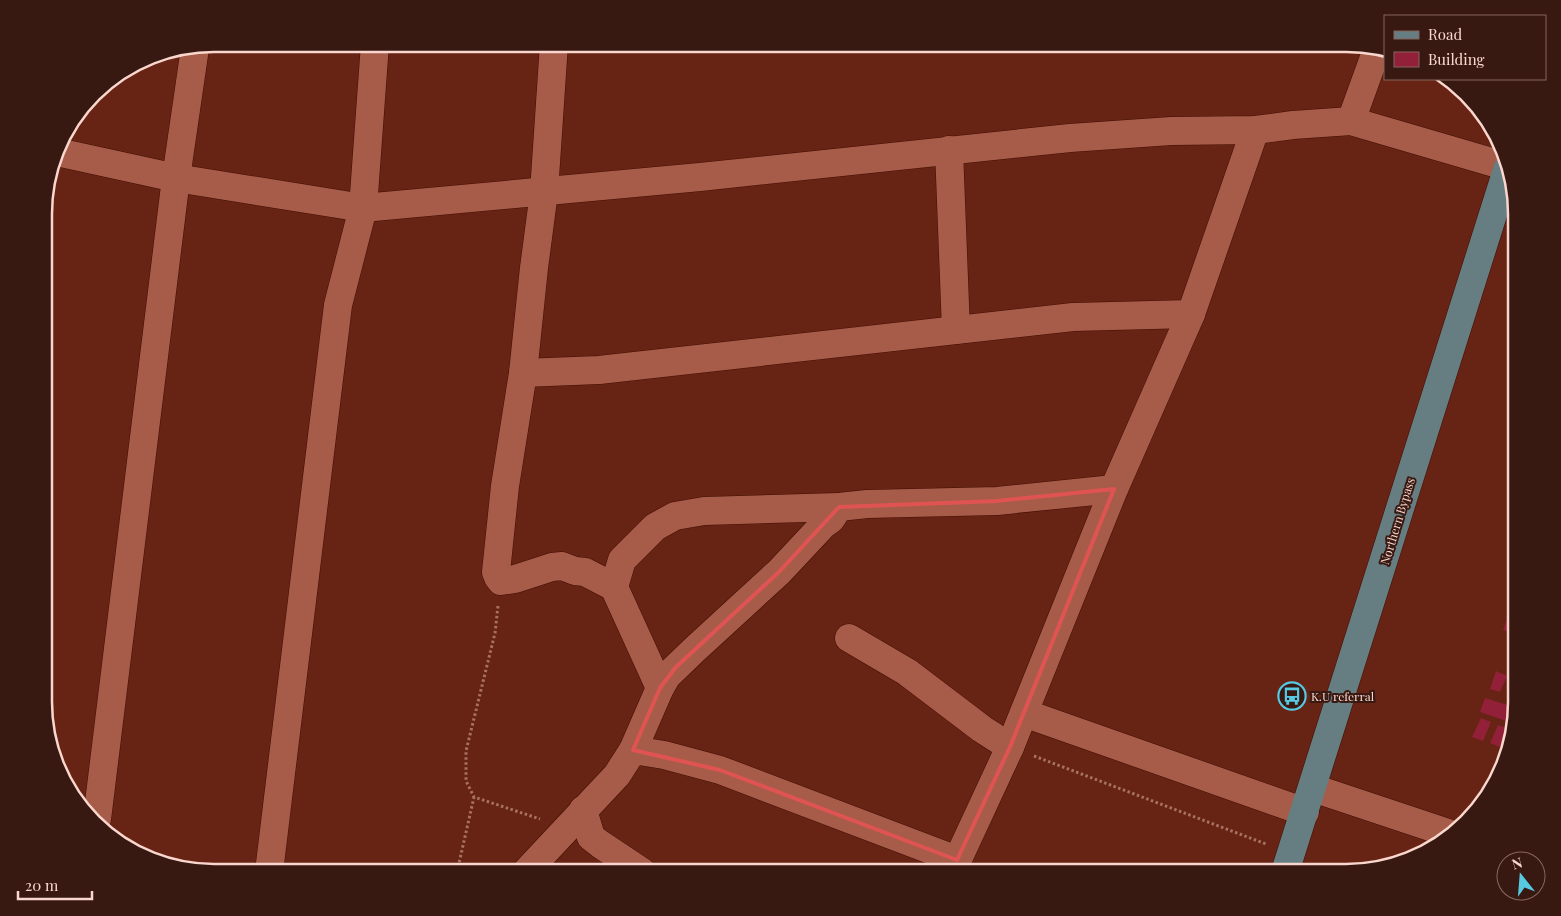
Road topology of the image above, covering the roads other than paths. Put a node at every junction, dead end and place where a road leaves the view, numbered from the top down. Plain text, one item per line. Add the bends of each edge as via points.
1 (374, 52) edge
2 (553, 52) edge
3 (194, 54) edge
4 (1375, 55) edge
5 (1351, 121) junction
6 (1255, 130) junction
7 (949, 150) junction
8 (65, 154) edge
9 (1500, 165) edge
10 (176, 178) junction
11 (1504, 179) edge
12 (544, 192) junction
13 (363, 208) junction
14 (1192, 314) junction
15 (956, 330) junction
16 (523, 373) junction
17 (1114, 489) junction
18 (839, 507) junction
19 (614, 587) junction
20 (849, 638) dead end
21 (660, 688) junction
22 (1024, 713) junction
23 (1010, 747) junction
24 (634, 750) junction
25 (1309, 800) junction
26 (98, 813) edge
27 (575, 819) junction
28 (1442, 832) edge
29 (1288, 862) edge
30 (949, 863) edge
31 (956, 863) edge
32 (270, 864) edge
33 (534, 864) edge
34 (629, 864) edge

1 - 13 street
2 - 12 street
3 - 10 street
4 - 5 street
5 - 6 street
5 - 9 street
6 - 7 street via 1171,131
6 - 14 street
7 - 12 street
7 - 15 street
8 - 10 street
10 - 13 street
10 - 26 street
11 - 25 main road, Northern Bypass
12 - 13 street
12 - 16 street
13 - 32 street via 338,305
14 - 15 street via 1073,317
14 - 17 street
15 - 16 street via 599,370
16 - 19 street via 505,486 498,577 501,581 562,566 585,572
17 - 18 street via 997,501
17 - 22 street
18 - 19 street via 704,510 675,516 655,527 622,560
18 - 21 street via 779,572 667,676
19 - 21 street
20 - 23 street via 907,672
21 - 24 street
22 - 23 street
22 - 25 street
23 - 31 street
24 - 27 street via 618,775
24 - 30 street via 720,770
25 - 28 street
25 - 29 main road, Northern Bypass
27 - 33 street
27 - 34 street via 591,837

